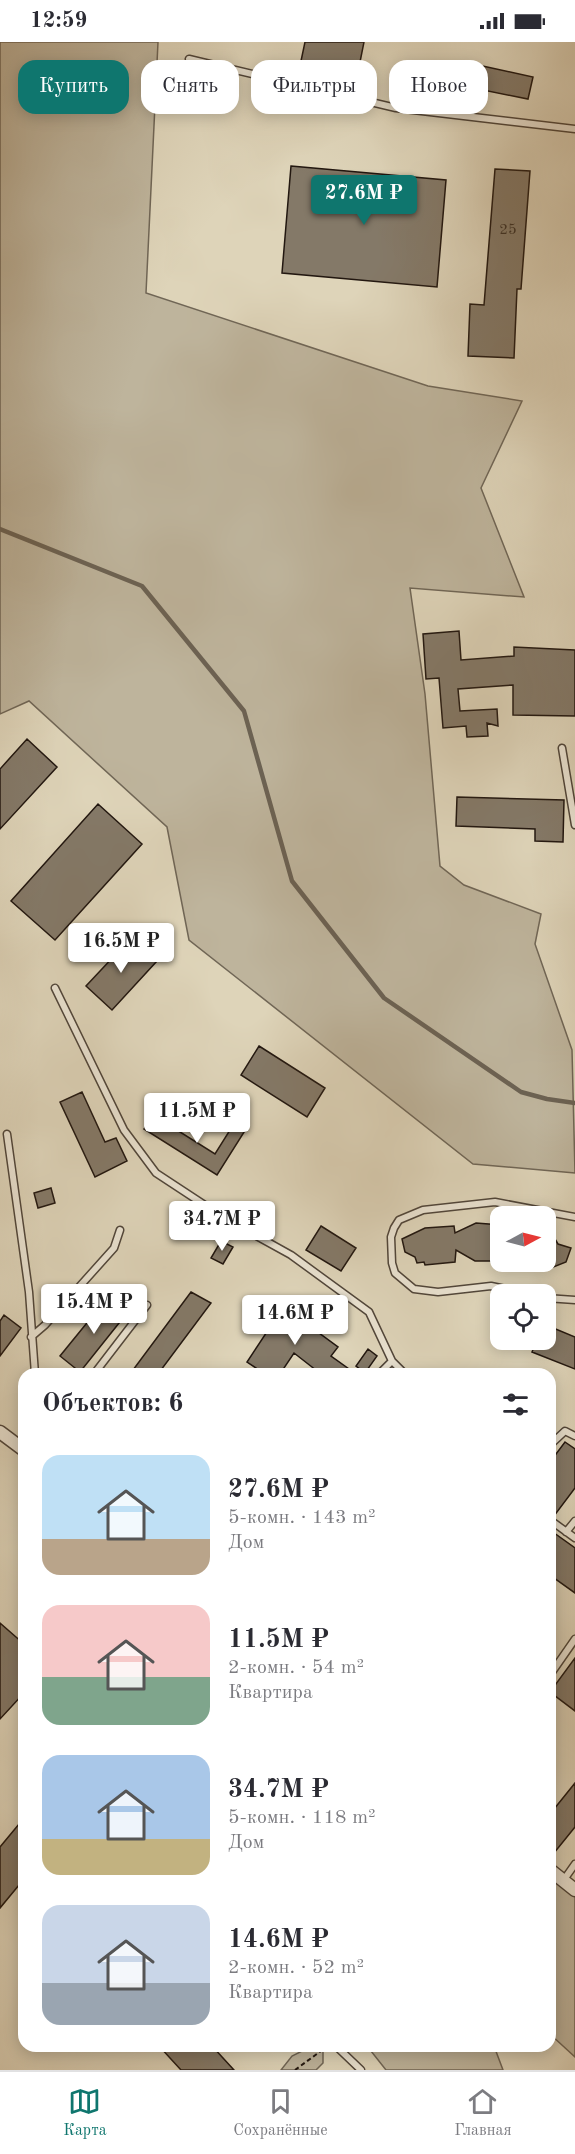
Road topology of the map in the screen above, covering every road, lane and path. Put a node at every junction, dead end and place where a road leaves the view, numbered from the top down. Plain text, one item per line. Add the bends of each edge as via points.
1 (189, 58) dead end
2 (575, 129) edge
3 (562, 747) dead end
4 (575, 825) edge
5 (55, 988) dead end
6 (7, 1134) dead end
7 (575, 1217) edge
8 (120, 1230) dead end
9 (490, 1286) edge
10 (556, 1299) edge
11 (575, 1300) edge
12 (147, 1305) dead end
13 (31, 1338) junction
14 (392, 1361) junction
15 (34, 1368) edge
16 (99, 1368) edge
17 (385, 1368) edge
18 (399, 1368) edge
19 (0, 1432) edge
20 (575, 1436) edge
21 (556, 1439) edge
22 (18, 1446) edge
23 (575, 1521) edge
24 (556, 1524) edge
25 (566, 1532) junction
26 (575, 1538) edge
27 (575, 1639) edge
28 (556, 1666) edge
29 (575, 1864) edge
30 (556, 1875) edge
31 (563, 1881) junction
32 (575, 1890) edge
33 (319, 2052) edge
34 (342, 2052) edge
35 (295, 2070) edge
36 (361, 2070) edge

1 - 2 lane via 396,108
3 - 4 lane
5 - 14 lane via 124,1130 156,1173 226,1220 291,1255 369,1312
6 - 13 lane via 28,1281
7 - 9 lane via 495,1202 423,1210 399,1220 391,1237 392,1263 396,1273 414,1290 438,1292
8 - 13 lane via 114,1248
10 - 11 lane
12 - 16 lane
13 - 15 lane
14 - 17 lane
14 - 18 lane
19 - 22 street
20 - 21 lane via 565,1431
23 - 25 lane
24 - 25 lane
25 - 26 lane
27 - 28 lane
29 - 31 lane
30 - 31 street
31 - 32 street
33 - 35 path
34 - 36 lane

